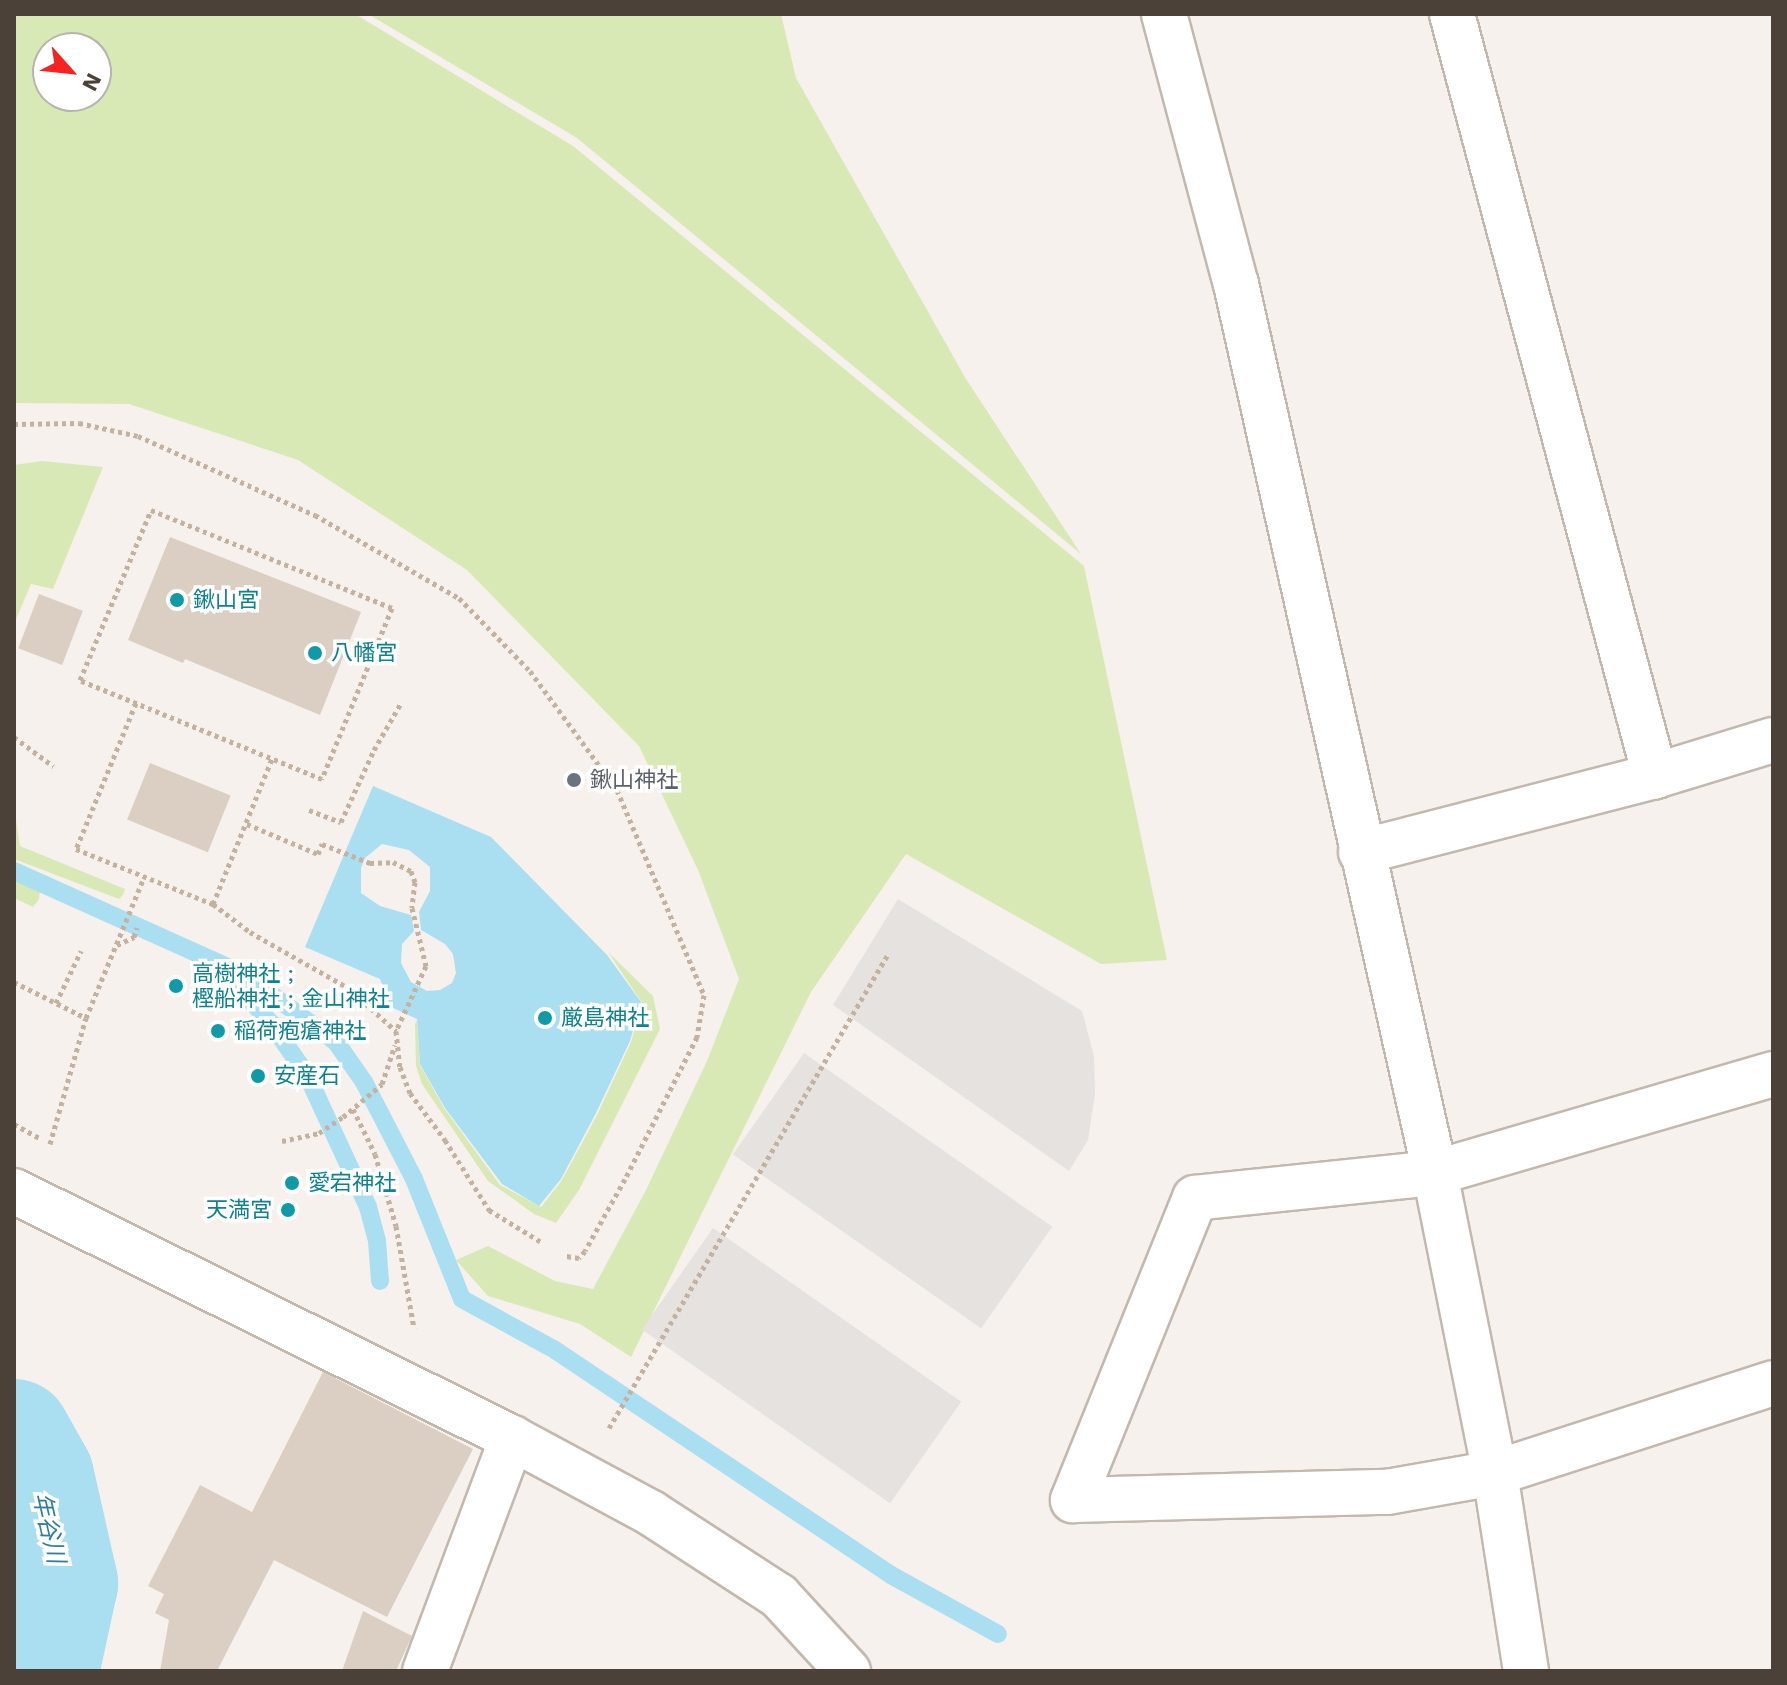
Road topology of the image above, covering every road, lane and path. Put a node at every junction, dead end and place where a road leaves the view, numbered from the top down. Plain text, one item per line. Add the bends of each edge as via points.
1 (1164, 14) edge
2 (1452, 14) edge
3 (14, 424) edge
4 (136, 703) junction
5 (401, 703) dead end
6 (14, 737) edge
7 (1773, 740) edge
8 (272, 759) junction
9 (53, 766) dead end
10 (1655, 776) junction
11 (309, 810) dead end
12 (247, 824) dead end
13 (1361, 852) junction
14 (144, 877) junction
15 (213, 904) junction
16 (137, 927) dead end
17 (117, 945) junction
18 (81, 951) dead end
19 (887, 956) dead end
20 (14, 982) edge
21 (56, 1003) junction
22 (86, 1018) junction
23 (396, 1031) junction
24 (396, 1042) junction
25 (1773, 1074) edge
26 (355, 1107) junction
27 (282, 1141) dead end
28 (50, 1144) dead end
29 (1435, 1173) junction
30 (14, 1191) edge
31 (541, 1242) dead end
32 (566, 1256) dead end
33 (414, 1329) dead end
34 (1773, 1383) edge
35 (608, 1429) dead end
36 (512, 1438) junction
37 (1495, 1473) junction
38 (425, 1671) edge
39 (848, 1671) edge
40 (1526, 1671) edge

1 - 13 street via 1236,284
2 - 10 street
3 - 32 path via 79,423 138,436 315,515 459,598 530,671 617,790 704,995 697,1037 625,1179 585,1251 579,1258
4 - 8 path
4 - 8 path via 80,680 151,510 392,608 322,779
4 - 14 path via 76,849
5 - 11 path via 341,822
6 - 9 path
7 - 10 street
8 - 15 path
10 - 13 street
12 - 23 path via 318,854 322,844 364,861 393,862 412,874 412,908 426,966
13 - 29 street
14 - 15 path
14 - 17 path
15 - 23 path via 250,932 347,987
16 - 17 path via 134,937
17 - 22 path
18 - 21 path
19 - 35 path
20 - 21 path
21 - 22 path
22 - 28 path
23 - 24 path
24 - 26 path via 382,1084
24 - 31 path via 410,1093 475,1191 489,1210
25 - 29 street
26 - 27 path via 319,1133
26 - 33 path via 396,1226
29 - 37 street
29 - 37 street via 1195,1198 1073,1500 1387,1492
30 - 36 street
34 - 37 street
36 - 38 street
36 - 39 street via 651,1513 779,1596
37 - 40 street

